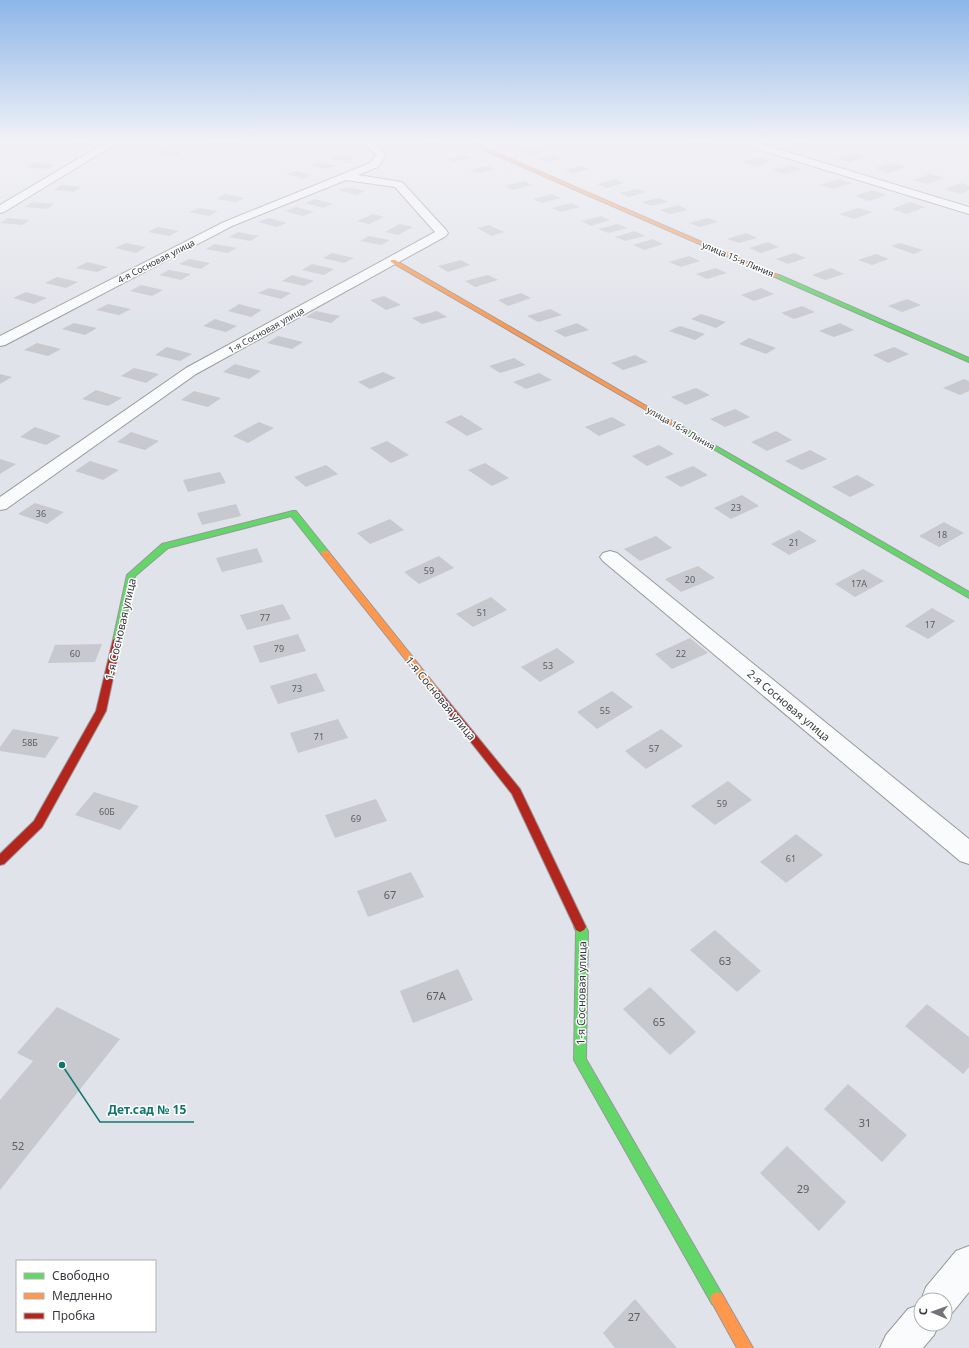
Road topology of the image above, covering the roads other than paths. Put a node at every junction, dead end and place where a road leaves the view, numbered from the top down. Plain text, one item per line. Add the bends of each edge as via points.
1 (12, 203) edge
2 (282, 203) edge
3 (415, 203) edge
4 (608, 203) edge
5 (943, 203) edge
6 (0, 210) edge
7 (969, 211) edge
8 (393, 261) junction
9 (0, 342) edge
10 (969, 360) edge
11 (0, 505) edge
12 (610, 556) dead end
13 (969, 595) edge
14 (969, 854) edge
15 (0, 861) edge
16 (969, 1264) edge
17 (946, 1292) edge
18 (913, 1331) edge
19 (745, 1348) edge
20 (899, 1348) edge

1 - 6 street
2 - 9 street, 4-я Сосновая улица via 228,224
3 - 8 street, 1-я Сосновая улица via 442,233
4 - 10 street, улица 15-я Линия
5 - 7 street
8 - 11 street, 1-я Сосновая улица via 191,371
8 - 13 street, улица 16-я Линия
12 - 14 street, 2-я Сосновая улица
15 - 19 street, 1-я Сосновая улица via 38,824 101,711 131,576 165,546 293,514 516,792 582,931 580,1060
16 - 17 street
18 - 20 street

